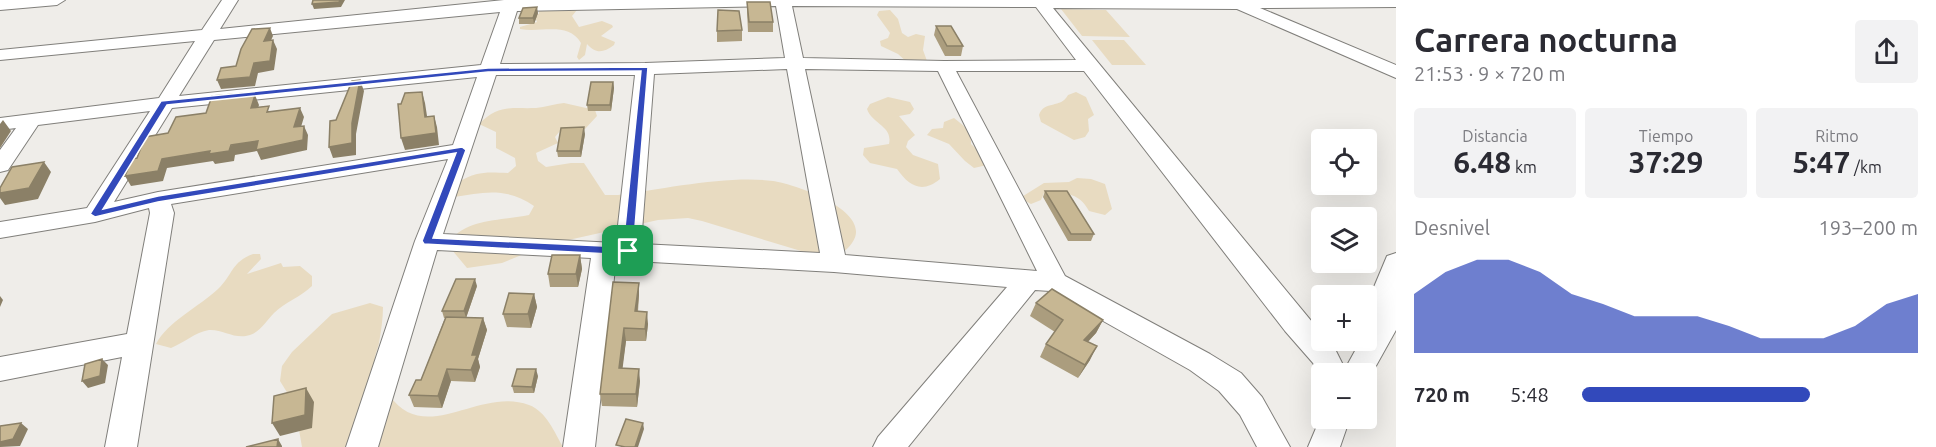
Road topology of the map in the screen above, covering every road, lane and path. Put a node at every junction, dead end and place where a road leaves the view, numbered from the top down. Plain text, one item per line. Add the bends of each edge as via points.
1 (57, 0) edge
2 (230, 0) edge
3 (651, 1) edge
4 (783, 1) edge
5 (1039, 2) edge
6 (1396, 2) edge
7 (511, 3) edge
8 (1232, 4) junction
9 (0, 5) edge
10 (207, 36) junction
11 (0, 55) edge
12 (797, 63) junction
13 (1090, 65) junction
14 (944, 66) junction
15 (645, 69) junction
16 (488, 70) junction
17 (1396, 72) edge
18 (164, 103) junction
19 (31, 121) junction
20 (0, 124) edge
21 (462, 150) junction
22 (0, 165) edge
23 (158, 199) junction
24 (95, 214) junction
25 (0, 230) edge
26 (427, 241) junction
27 (616, 250) junction
28 (1396, 262) edge
29 (834, 263) junction
30 (1042, 281) junction
31 (141, 342) junction
32 (1327, 363) edge
33 (1363, 363) edge
34 (0, 369) edge
35 (1331, 429) edge
36 (121, 447) edge
37 (362, 447) edge
38 (579, 447) edge
39 (889, 447) edge
40 (1274, 447) edge
41 (1324, 447) edge

1 - 9 street
2 - 10 street
3 - 4 street
3 - 7 street
4 - 5 street
4 - 12 street
5 - 8 street
5 - 13 street
6 - 8 street
7 - 10 street
7 - 16 street
8 - 17 street
10 - 11 street
10 - 18 street
12 - 14 street
12 - 15 street
12 - 29 street
13 - 14 street
13 - 32 street
14 - 30 street
15 - 16 street
15 - 27 street
16 - 18 street
16 - 21 street
18 - 19 street
18 - 24 street
19 - 20 street
19 - 22 street
21 - 23 street
21 - 26 street
23 - 24 street
23 - 31 street via 162,213
24 - 25 street
26 - 27 street
26 - 37 street
27 - 29 street
27 - 38 street
28 - 33 street via 1387,287 1386,323
29 - 30 street
30 - 39 street
30 - 40 street via 1200,362 1230,382 1251,406
31 - 34 street
31 - 36 street
35 - 41 street

